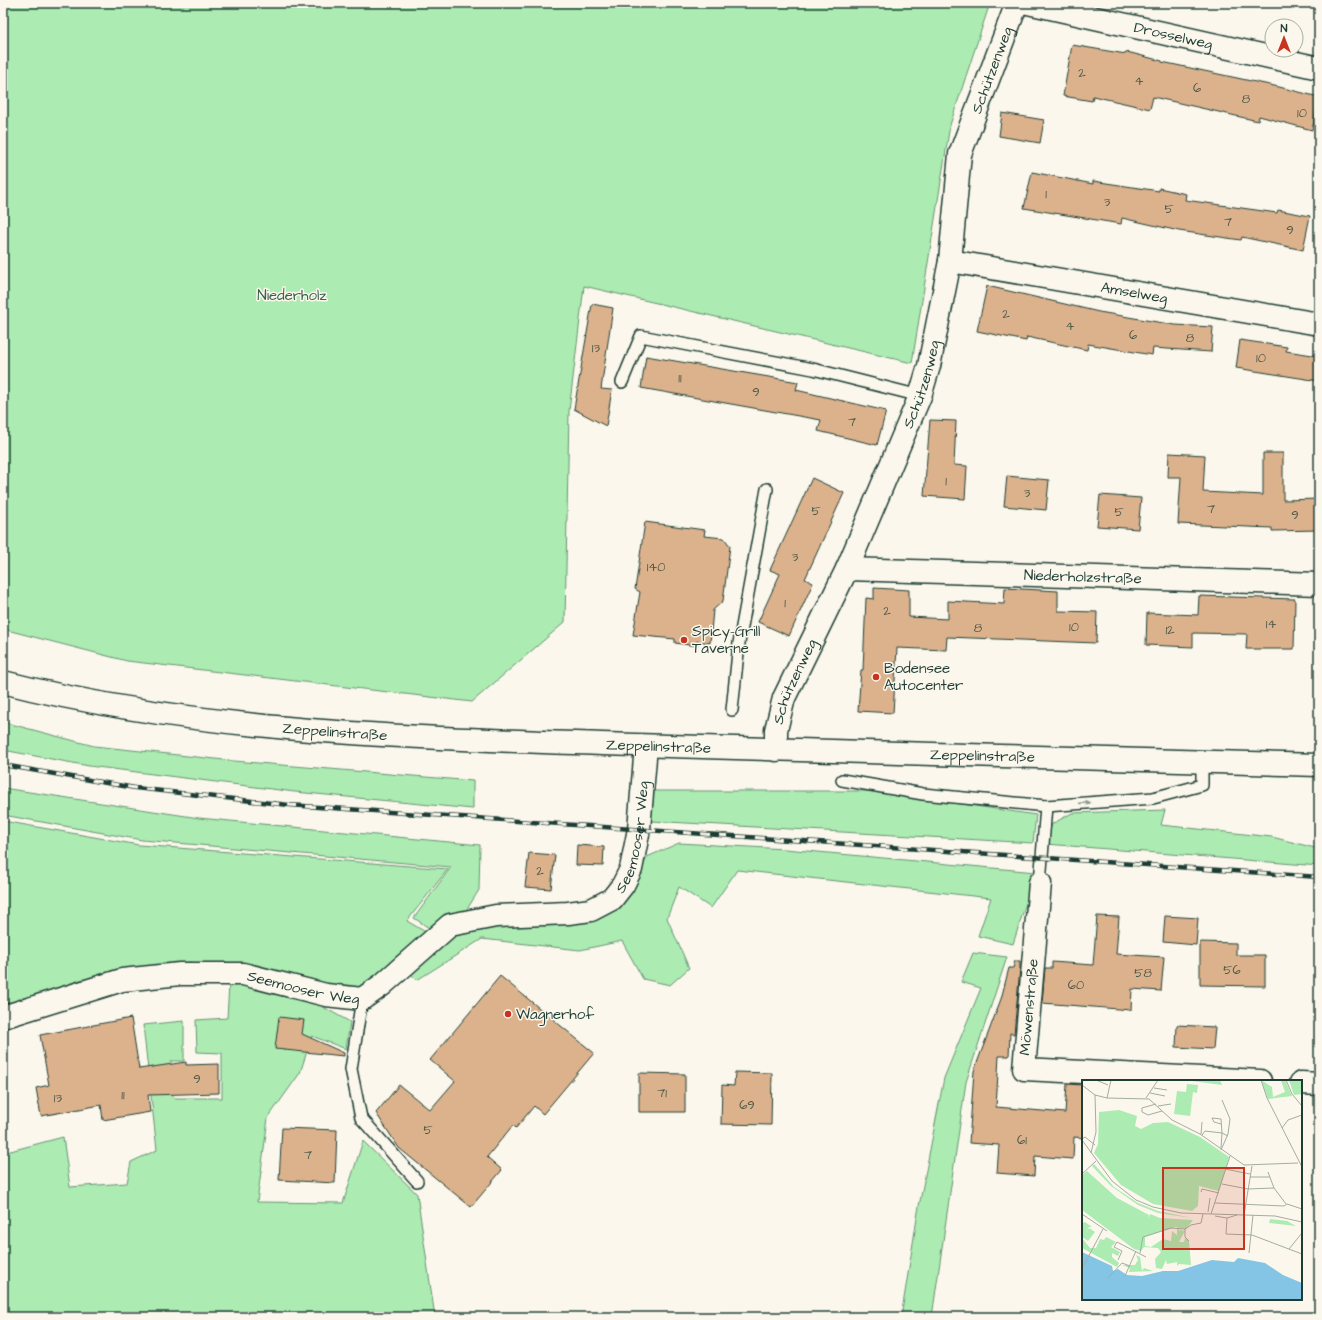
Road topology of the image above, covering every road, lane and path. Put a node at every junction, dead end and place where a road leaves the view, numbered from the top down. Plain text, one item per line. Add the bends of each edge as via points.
1 (1017, 3) edge
2 (1028, 3) edge
3 (1319, 68) edge
4 (950, 261) junction
5 (1319, 324) edge
6 (622, 382) dead end
7 (920, 396) junction
8 (767, 489) dead end
9 (847, 569) junction
10 (1319, 584) edge
11 (3, 682) edge
12 (732, 710) dead end
13 (646, 746) junction
14 (776, 750) junction
15 (1202, 761) junction
16 (1319, 765) edge
17 (842, 780) dead end
18 (1046, 806) junction
19 (1040, 884) joint
20 (362, 999) junction
21 (3, 1017) edge
22 (1240, 1080) edge
23 (1302, 1083) edge
24 (1319, 1084) edge
25 (416, 1181) dead end

1 - 4 street, Schützenweg via 960,154
2 - 3 street, Drosselweg
4 - 5 street, Amselweg
4 - 7 street, Schützenweg via 930,366
6 - 7 lane via 641,336 813,369
7 - 9 street, Schützenweg
8 - 12 lane via 739,643
9 - 10 street, Niederholzstraße
9 - 14 street, Schützenweg via 784,698 776,730
11 - 13 street, Zeppelinstraße via 57,696 144,711 296,729 462,740
13 - 14 street, Zeppelinstraße
13 - 20 street, Seemooser Weg via 639,829 631,869 623,886 612,899 591,910 496,916 450,925 382,985
14 - 15 street, Zeppelinstraße
15 - 16 street, Zeppelinstraße
18 -> 15 lane via 1153,798 1202,785
17 - 18 lane via 923,794
18 - 19 lane, Möwenstraße
19 - 22 street, Möwenstraße via 1024,1069
20 - 21 street, Seemooser Weg via 326,995 243,974 180,974 122,980
20 - 25 lane via 351,1069 361,1118
23 - 24 street

